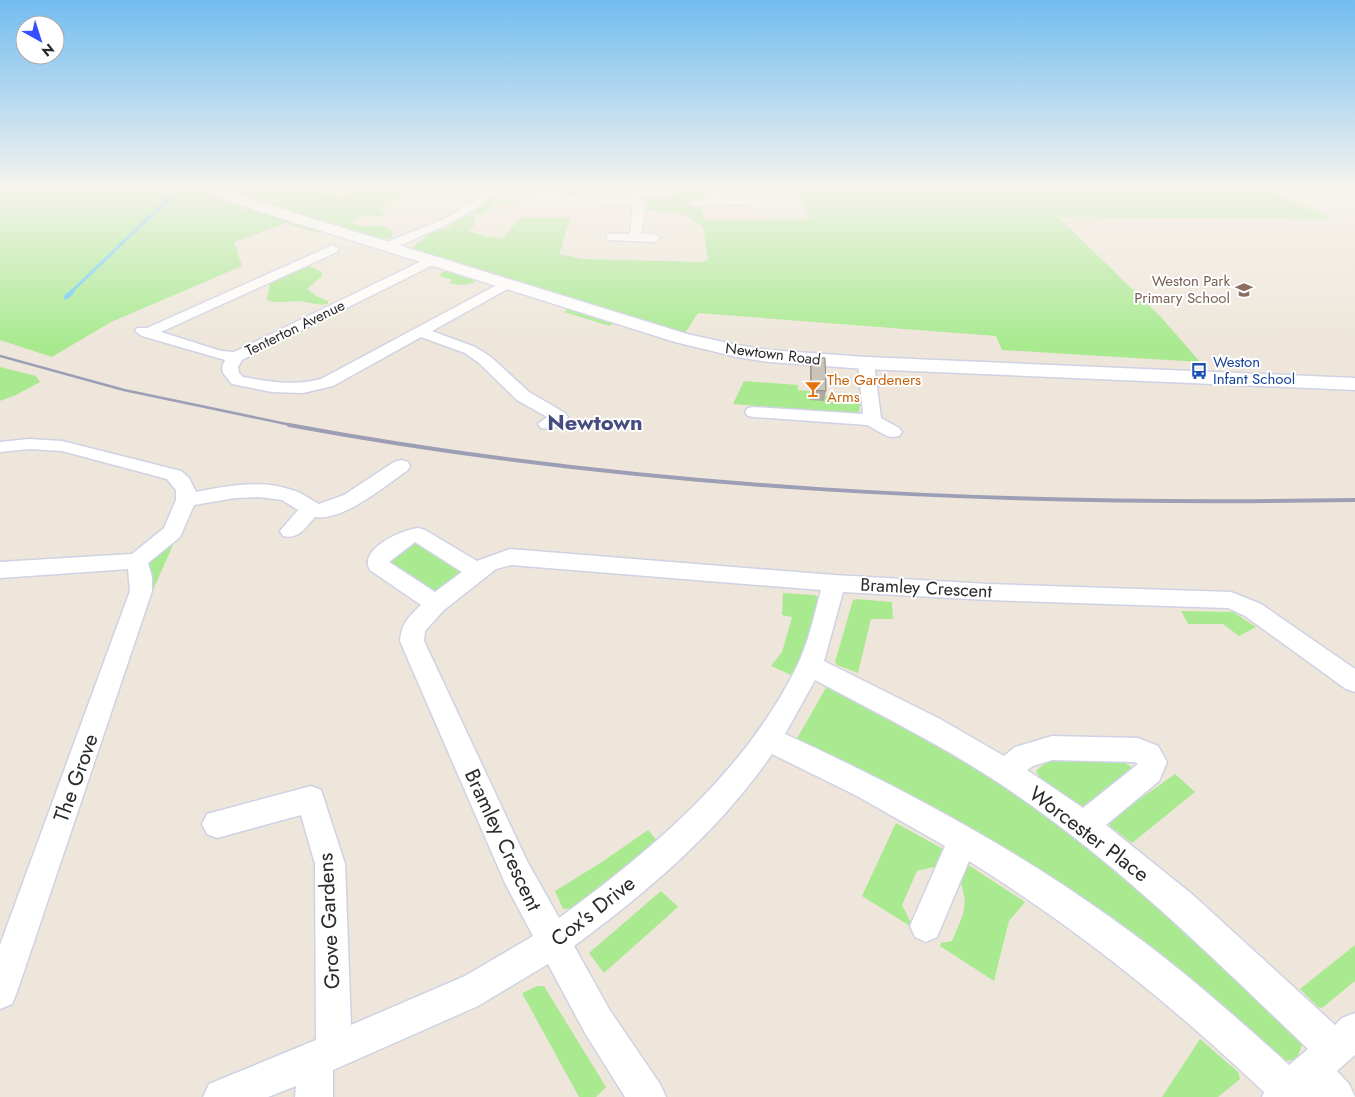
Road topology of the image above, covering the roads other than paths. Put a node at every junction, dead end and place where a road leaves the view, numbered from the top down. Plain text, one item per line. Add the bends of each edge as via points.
1 (365, 240) edge
2 (400, 240) edge
3 (386, 247) junction
4 (333, 249) dead end
5 (430, 261) junction
6 (506, 284) junction
7 (420, 332) junction
8 (236, 357) junction
9 (866, 363) junction
10 (1355, 384) edge
11 (754, 412) dead end
12 (872, 420) junction
13 (547, 424) dead end
14 (893, 432) dead end
15 (0, 447) edge
16 (401, 466) dead end
17 (186, 500) junction
18 (310, 510) junction
19 (290, 531) dead end
20 (137, 561) junction
21 (0, 570) edge
22 (477, 571) junction
23 (834, 583) junction
24 (436, 604) junction
25 (810, 666) junction
26 (1355, 682) edge
27 (768, 739) junction
28 (1005, 771) junction
29 (217, 824) dead end
30 (1084, 826) junction
31 (963, 839) junction
32 (926, 926) dead end
33 (554, 943) junction
34 (0, 992) edge
35 (325, 1056) junction
36 (1314, 1068) edge
37 (222, 1097) edge
38 (314, 1097) edge
39 (647, 1097) edge
40 (1336, 1097) edge

1 - 3 street, Newtown Road
2 - 3 street
3 - 5 street, Newtown Road
4 - 8 street via 140,331 219,355
5 - 6 street, Newtown Road
5 - 8 street, Tenterton Avenue
6 - 7 street, Tenterton Avenue
6 - 9 street, Newtown Road via 728,350
7 - 8 street, Tenterton Avenue via 327,384 308,388 290,390 238,381 229,370
7 - 13 street via 452,342 479,356 517,392 559,416
9 - 10 street, Newtown Road
9 - 12 street
11 - 12 street
12 - 14 street
15 - 17 street via 29,444 62,446 174,475 186,490
16 - 18 street via 336,507 320,512
17 - 18 street via 236,491 266,491 296,498
17 - 20 street via 173,532
18 - 19 street
20 - 21 street
20 - 34 street, The Grove via 141,591
22 - 23 street, Bramley Crescent via 510,557
22 - 24 street, Bramley Crescent
22 - 24 street via 418,535 408,536 378,558 378,565
23 - 25 street, Cox's Drive
23 - 26 street, Bramley Crescent via 1231,600 1253,610
24 - 33 street, Bramley Crescent via 413,628 412,641 516,872
25 - 27 street, Cox's Drive
25 - 28 street, Worcester Place via 932,728
27 - 31 street, Worcester Place via 874,790
27 - 33 street, Cox's Drive via 737,779 676,844
28 - 30 street, Worcester Place
28 - 30 street via 1025,756 1052,748 1138,750 1148,755 1153,762 1148,772
29 - 35 street, Grove Gardens via 311,799 330,864
30 - 36 street, Worcester Place via 1141,871 1209,932
31 - 32 street
31 - 36 street, Worcester Place via 1082,917 1205,1013
33 - 35 street, Cox's Drive via 486,984
33 - 39 street, Bramley Crescent via 597,1021
35 - 37 street, Cox's Drive
35 - 38 street
36 - 40 street, Worcester Place

